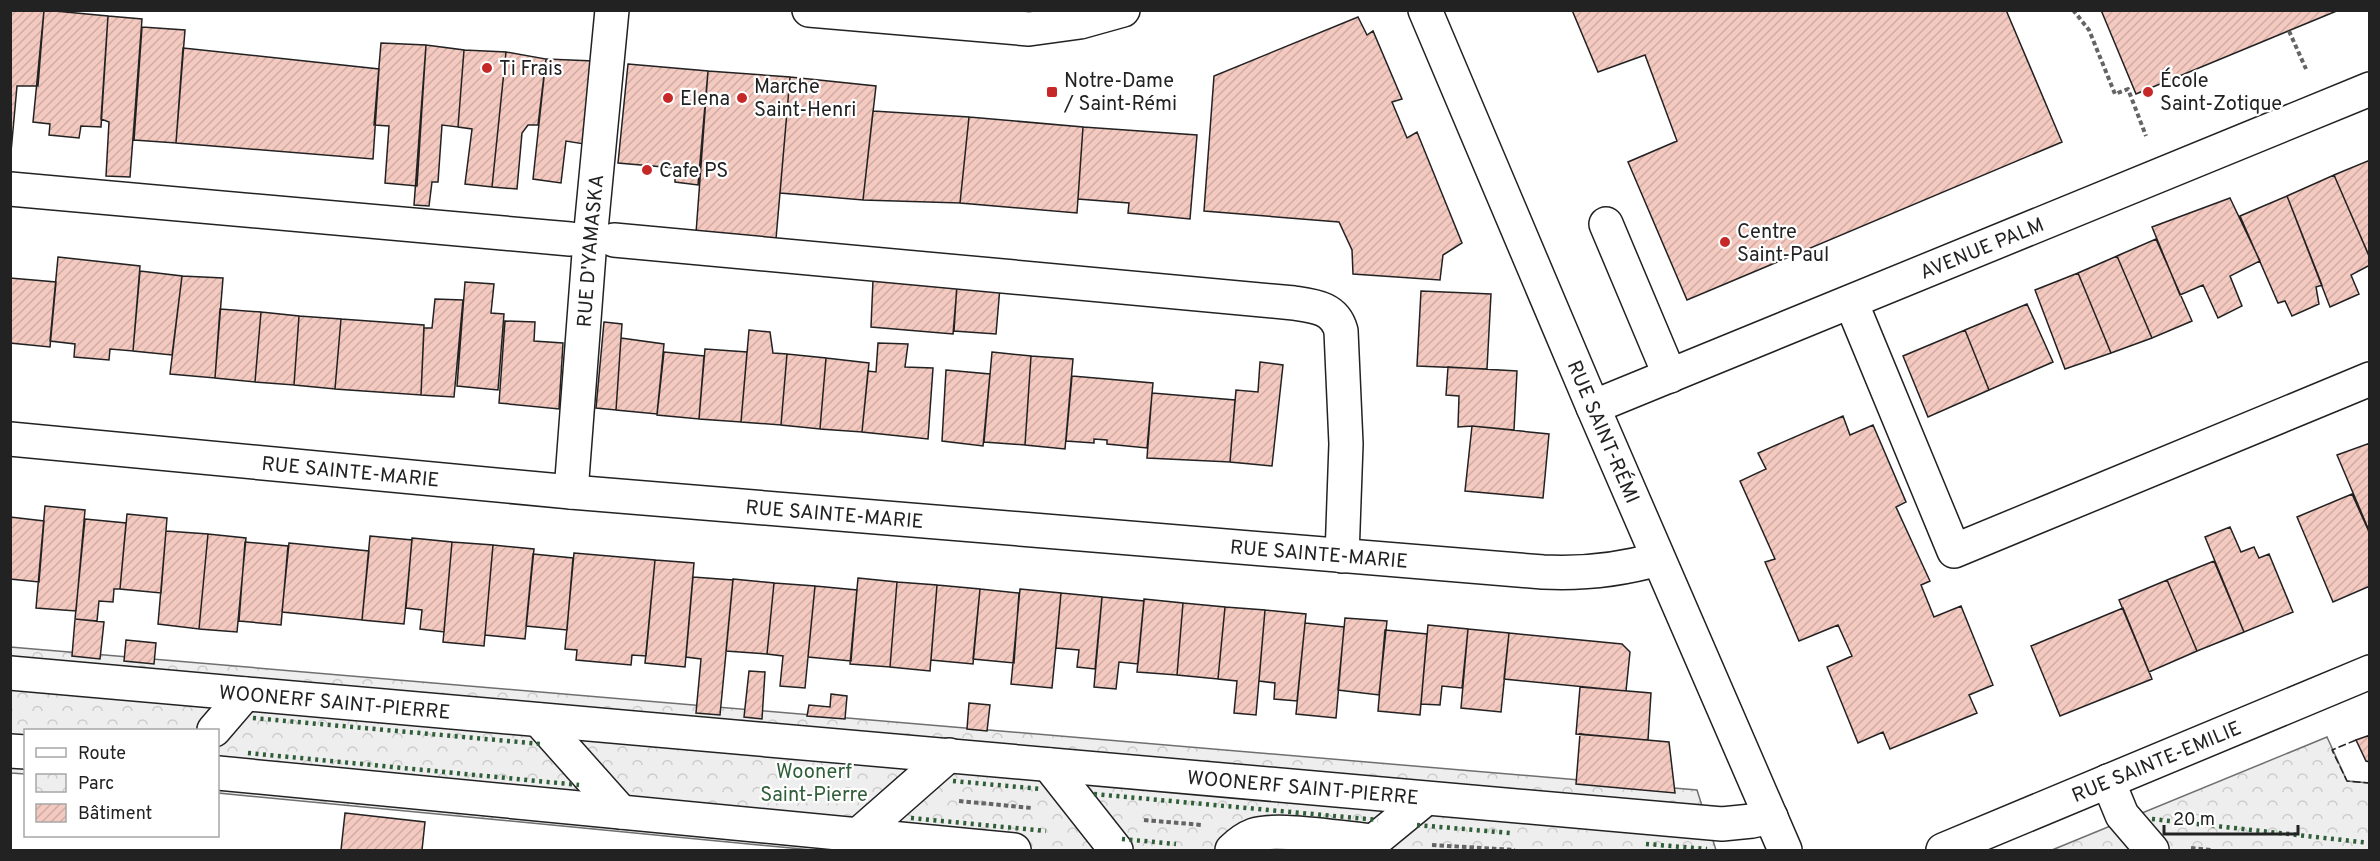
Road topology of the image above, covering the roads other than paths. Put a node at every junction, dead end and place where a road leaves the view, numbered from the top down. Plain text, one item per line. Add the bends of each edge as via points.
1 (612, 10) edge
2 (809, 10) edge
3 (1123, 10) edge
4 (1425, 10) edge
5 (2370, 89) edge
6 (10, 189) edge
7 (1606, 224) dead end
8 (570, 239) dead end
9 (614, 240) dead end
10 (1851, 302) junction
11 (1670, 376) junction
12 (2370, 379) edge
13 (1593, 407) junction
14 (10, 439) edge
15 (572, 492) junction
16 (1342, 556) junction
17 (1658, 559) junction
18 (2370, 672) edge
19 (10, 673) edge
20 (244, 694) junction
21 (539, 720) junction
22 (215, 729) edge
23 (949, 755) junction
24 (1049, 765) junction
25 (219, 773) edge
26 (2108, 781) junction
27 (1425, 799) junction
28 (621, 812) junction
29 (1770, 817) junction
30 (858, 835) junction
31 (1369, 846) edge
32 (1014, 850) edge
33 (1116, 850) edge
34 (1232, 850) edge
35 (1785, 850) edge
36 (1942, 850) edge
37 (2152, 850) edge

1 - 15 street, RUE D'YAMASKA
2 - 3 street via 1029,29 1080,22
4 - 13 street, RUE SAINT-RÉMI
5 - 10 street, AVENUE PALM
6 - 8 street
7 - 11 street
9 - 16 street via 1294,303 1323,309 1334,315 1341,332 1346,444
10 - 11 street, AVENUE PALM
10 - 12 street via 1954,551
11 - 13 street, AVENUE PALM
13 - 17 street, RUE SAINT-RÉMI
14 - 15 street, RUE SAINTE-MARIE
15 - 16 street, RUE SAINTE-MARIE
16 - 17 street, RUE SAINTE-MARIE via 1572,574 1632,567
17 - 29 street, RUE SAINT-RÉMI
18 - 26 street, RUE SAINTE-EMILIE
19 - 20 street, WOONERF SAINT-PIERRE
20 - 21 street, WOONERF SAINT-PIERRE
20 - 22 street
21 - 23 street, WOONERF SAINT-PIERRE
21 - 28 street
23 - 24 street, WOONERF SAINT-PIERRE
23 - 30 street
24 - 27 street, WOONERF SAINT-PIERRE
24 - 33 street
25 - 28 street
26 - 36 street, RUE SAINTE-EMILIE
26 - 37 street via 2122,815
27 - 29 street, WOONERF SAINT-PIERRE via 1722,824
27 - 31 street
28 - 30 street
29 - 35 street, RUE SAINT-RÉMI
30 - 32 street
31 - 34 street via 1276,832 1256,834

